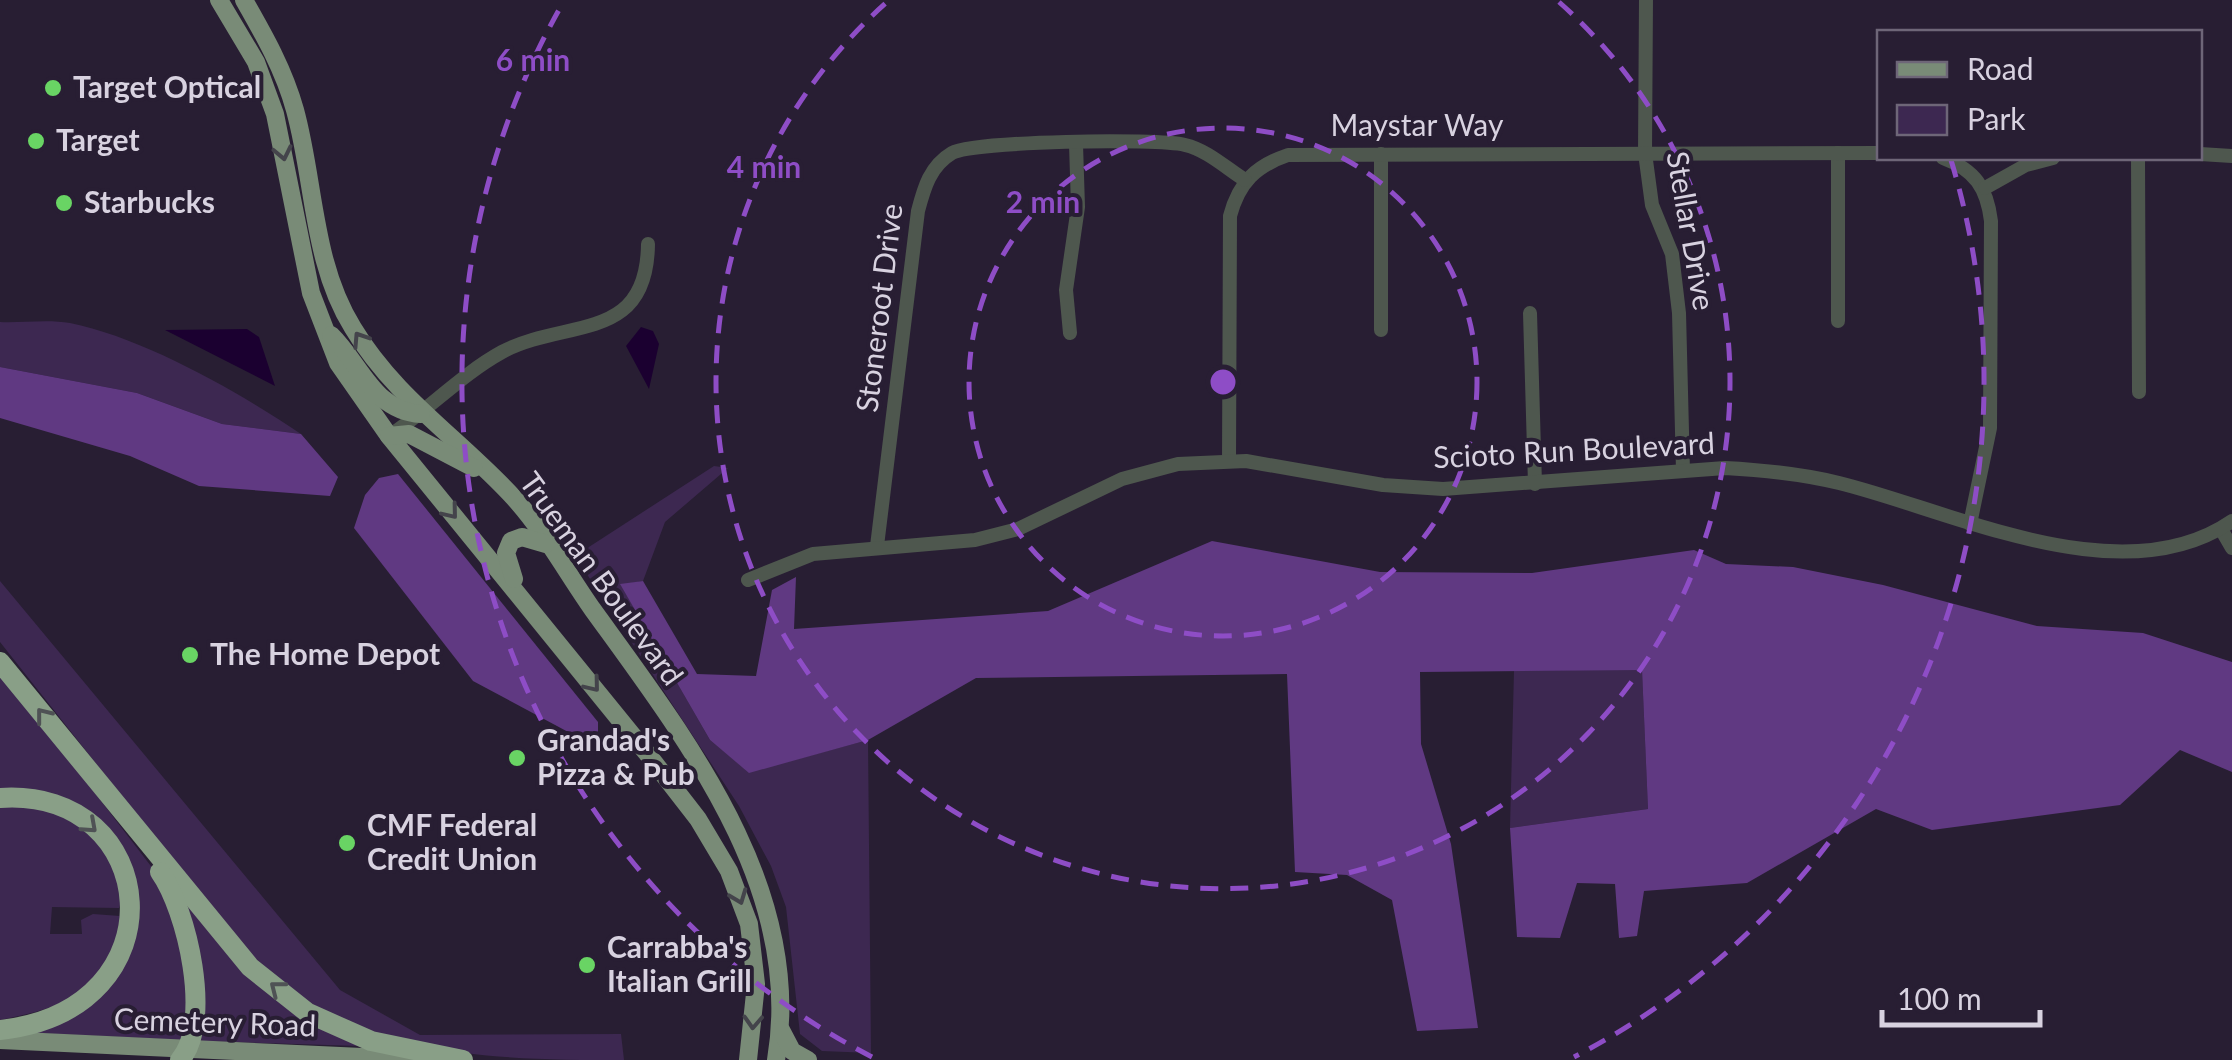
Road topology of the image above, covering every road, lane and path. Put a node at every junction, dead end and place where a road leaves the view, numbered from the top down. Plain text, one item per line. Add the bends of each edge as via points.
1 (219, 0) edge
2 (244, 0) edge
3 (1646, 0) edge
4 (1076, 144) junction
5 (1645, 153) junction
6 (1838, 153) junction
7 (1877, 153) edge
8 (1381, 154) junction
9 (2202, 154) edge
10 (2232, 156) edge
11 (1948, 160) edge
12 (2047, 160) edge
13 (2138, 160) edge
14 (1245, 180) junction
15 (1984, 188) junction
16 (648, 244) dead end
17 (1530, 313) dead end
18 (1838, 321) dead end
19 (320, 324) junction
20 (1381, 330) dead end
21 (1070, 332) dead end
22 (2139, 392) dead end
23 (421, 414) junction
24 (389, 436) junction
25 (1230, 460) junction
26 (1683, 471) junction
27 (492, 476) junction
28 (1535, 484) junction
29 (1970, 524) junction
30 (2226, 525) edge
31 (546, 544) junction
32 (878, 546) junction
33 (2232, 548) edge
34 (748, 580) dead end
35 (532, 610) junction
36 (0, 662) edge
37 (70, 751) junction
38 (0, 798) edge
39 (698, 819) junction
40 (732, 824) junction
41 (0, 1030) edge
42 (781, 1030) junction
43 (0, 1040) edge
44 (185, 1055) edge
45 (427, 1060) edge
46 (463, 1060) edge
47 (748, 1060) edge
48 (776, 1060) edge
49 (808, 1060) edge

1 -> 19 main road via 256,62 275,114
23 -> 2 main road, Trueman Boulevard via 377,366 332,286 295,109
3 - 5 street, Stellar Drive
4 - 14 street, Stoneroot Drive via 1187,145
4 - 21 street via 1078,207 1066,290
4 - 32 street, Stoneroot Drive via 972,145 955,151 929,177 918,211
5 - 6 street, Maystar Way
5 - 8 street, Maystar Way
5 - 26 street, Stellar Drive via 1680,313
6 - 7 street, Maystar Way
6 - 18 street
8 - 14 street, Maystar Way via 1288,154
8 - 20 street
9 - 10 street
11 - 15 street
12 - 15 street
13 - 22 street
14 - 25 street via 1234,198 1228,234
15 - 29 street via 1991,222 1991,400 1986,460
16 - 23 street via 645,284 618,313 502,352
17 - 28 street
19 - 23 main road via 379,397 404,413
19 - 24 main road via 352,387
23 - 24 street
23 - 27 main road, Trueman Boulevard
24 - 27 main road via 419,438
24 -> 35 main road
25 - 28 street, Scioto Run Boulevard via 1403,486
25 - 32 street, Scioto Run Boulevard via 1178,464 1122,479 1018,529 976,540
26 - 28 street, Scioto Run Boulevard
26 - 29 street, Scioto Run Boulevard via 1758,470 1839,483
27 - 31 main road, Trueman Boulevard
29 - 30 street, Scioto Run Boulevard via 2106,550 2168,548
30 - 33 street
31 - 35 main road via 522,536 506,553
31 - 40 main road, Trueman Boulevard
32 - 34 street, Scioto Run Boulevard via 813,554
35 -> 39 main road
37 -> 36 highway
37 - 44 highway via 168,884 181,912 193,986
46 -> 37 highway via 371,1041 308,1013 250,967
38 -> 41 highway via 40,799 84,818 120,864 130,919 117,965 83,1004 45,1022
39 - 40 main road
39 -> 47 main road via 729,871 749,924 756,984
40 - 42 main road, Trueman Boulevard via 772,921
42 - 48 main road, Trueman Boulevard
42 - 49 main road via 792,1051
43 - 44 main road, Cemetery Road
44 - 45 main road, Cemetery Road

